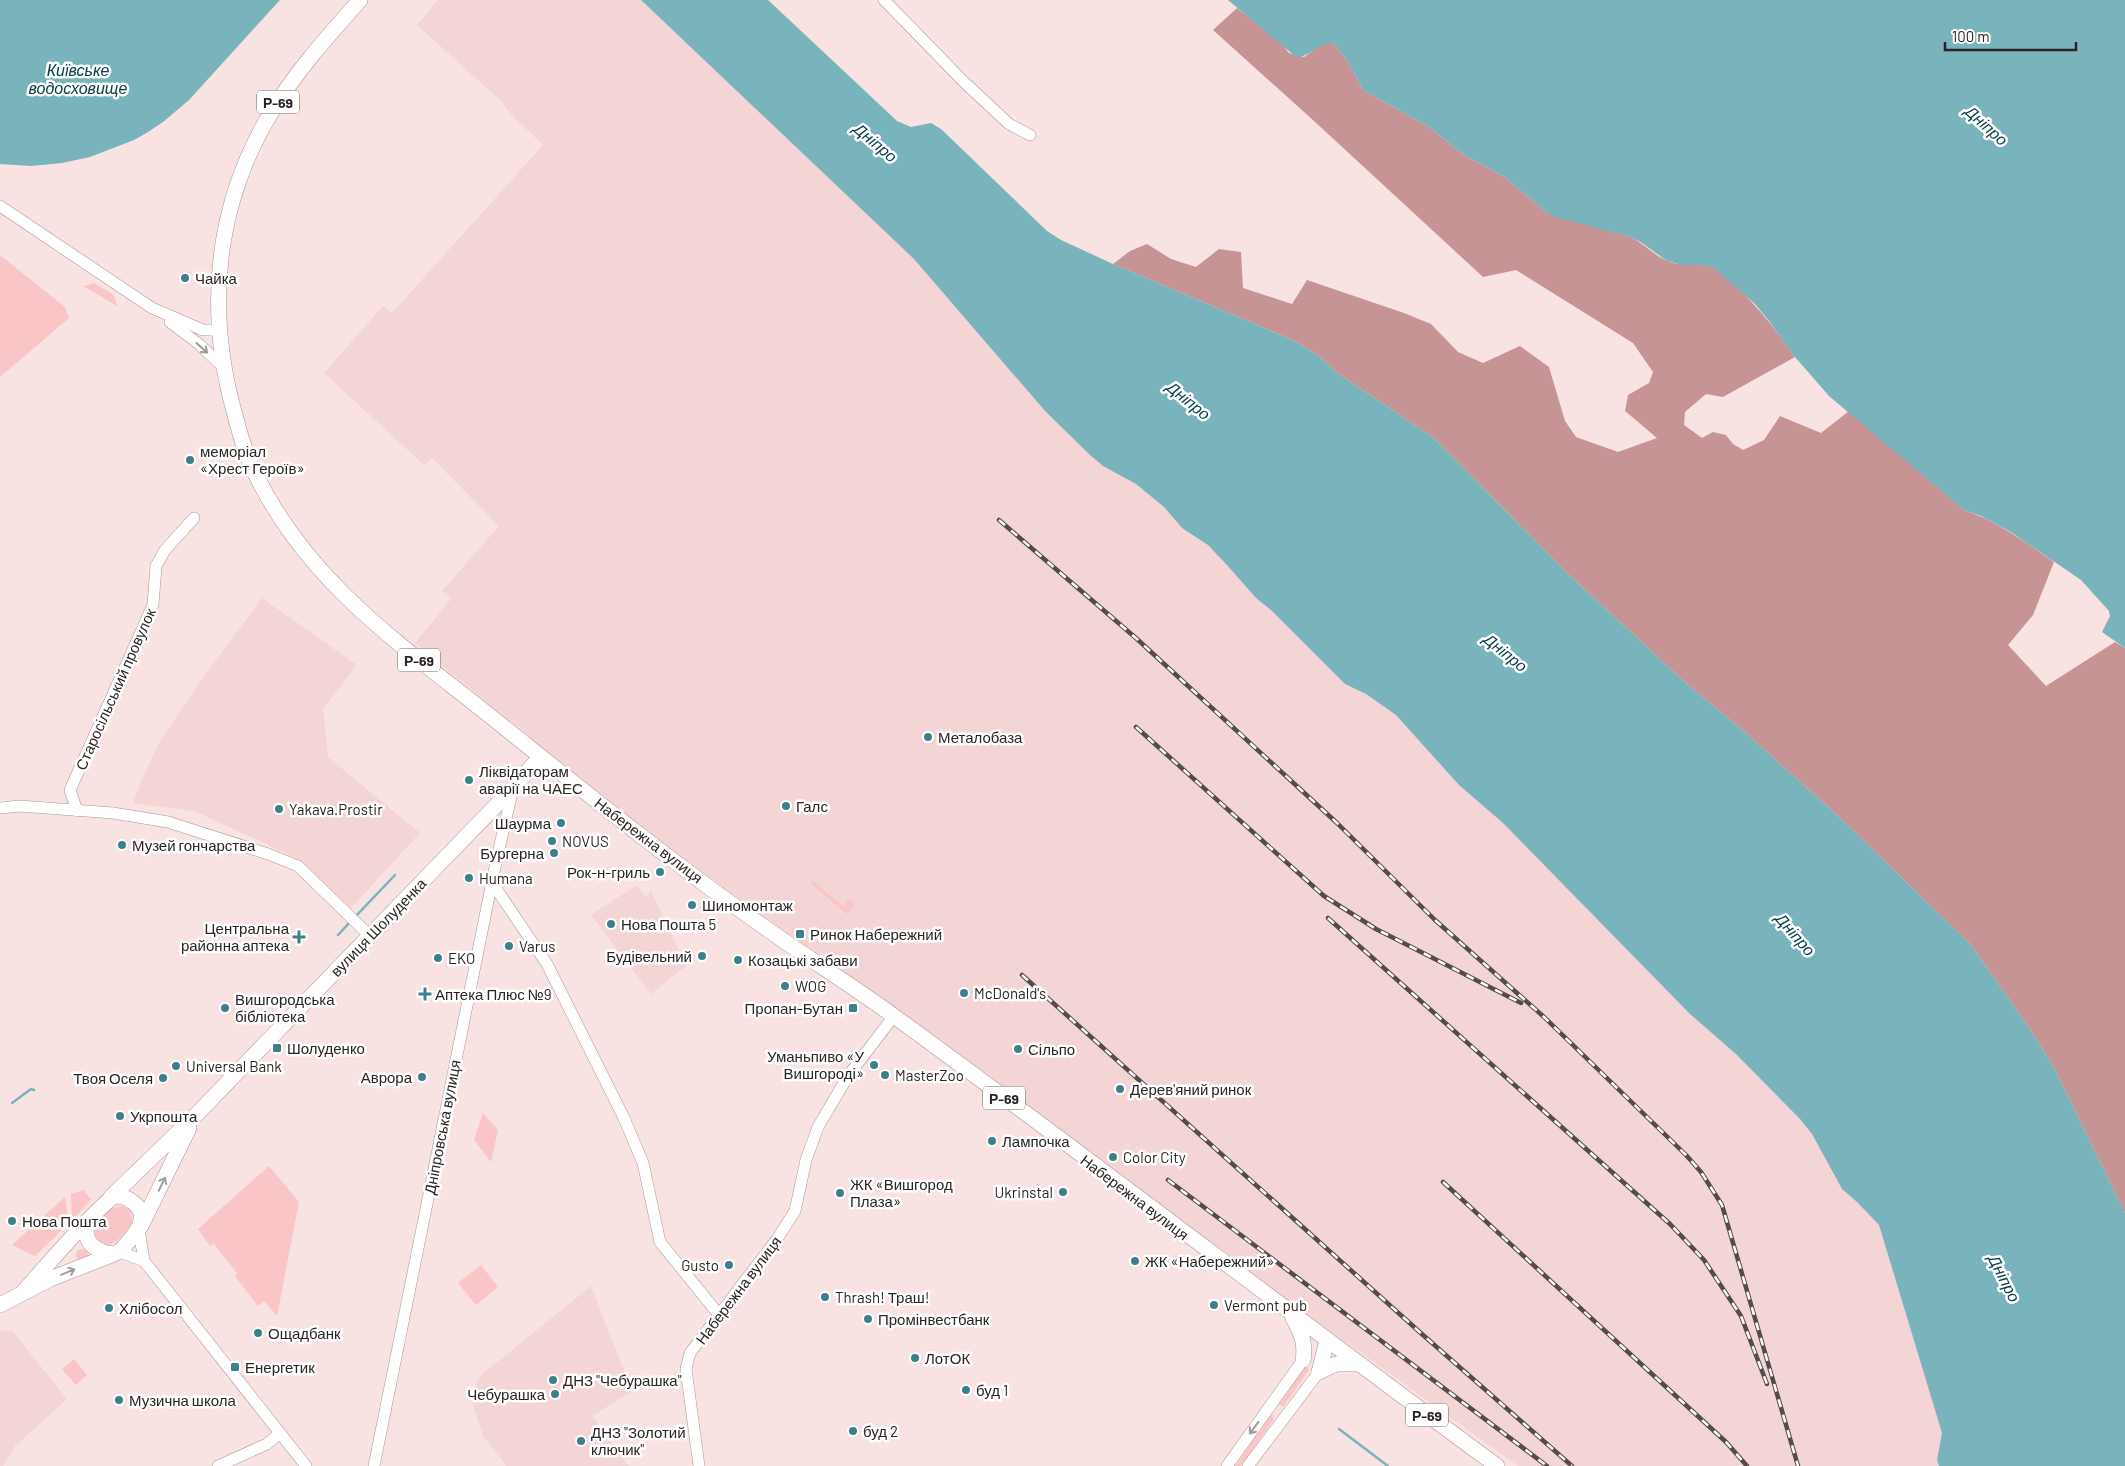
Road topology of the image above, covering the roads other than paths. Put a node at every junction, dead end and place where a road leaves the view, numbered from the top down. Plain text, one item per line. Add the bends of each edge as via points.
1 (360, 0) edge
2 (884, 0) edge
3 (1030, 134) dead end
4 (0, 206) edge
5 (152, 308) junction
6 (219, 330) junction
7 (223, 367) junction
8 (194, 518) dead end
9 (540, 757) junction
10 (513, 788) junction
11 (0, 808) edge
12 (77, 811) junction
13 (493, 876) junction
14 (370, 936) junction
15 (894, 1016) junction
16 (194, 1117) junction
17 (111, 1198) junction
18 (87, 1222) junction
19 (140, 1229) junction
20 (119, 1252) junction
21 (144, 1261) junction
22 (23, 1292) junction
23 (0, 1305) edge
24 (1291, 1314) junction
25 (720, 1316) junction
26 (1327, 1341) junction
27 (1303, 1360) junction
28 (1358, 1364) junction
29 (1319, 1372) junction
30 (1270, 1406) junction
31 (1284, 1417) junction
32 (279, 1434) junction
33 (218, 1466) edge
34 (306, 1466) edge
35 (374, 1466) edge
36 (698, 1466) edge
37 (1226, 1466) edge
38 (1248, 1466) edge
39 (1497, 1466) edge

1 - 6 main road, Р-69 via 287,88 258,136 242,172 219,265
2 - 3 street via 1009,124
4 - 5 street
5 - 6 street via 203,330
5 -> 7 street
6 - 7 main road, Набережна вулиця / Р-69
7 - 9 main road, Набережна вулиця / Р-69 via 254,472 299,547 350,602
8 - 12 street, Старосільський провулок via 165,550 156,566 153,605 70,790
9 - 10 main road, вулиця Шолуденка
9 - 15 main road, Набережна вулиця / Р-69 via 757,923
10 - 13 street, Дніпровська вулиця
10 - 14 main road, вулиця Шолуденка
11 - 12 street via 20,806
12 - 14 street via 168,822 298,866
13 - 25 street via 497,890 546,964 624,1118 643,1163 660,1242
13 - 35 street, Дніпровська вулиця
14 - 16 main road, вулиця Шолуденка
15 - 24 main road, Набережна вулиця / Р-69
15 - 25 street, Набережна вулиця via 848,1076 818,1128 806,1160 794,1210 777,1239
16 - 17 main road, вулиця Шолуденка
19 -> 16 main road, вулиця Шолуденка
17 - 18 main road
17 - 19 main road via 120,1196 132,1202 140,1214
18 - 20 main road via 87,1238 91,1244 102,1252
18 - 22 main road
19 - 20 main road
19 - 21 street
20 - 21 street
22 -> 20 main road
21 - 32 street
22 - 23 main road
24 - 26 main road, Набережна вулиця / Р-69
24 - 27 main road via 1303,1337
25 - 36 street, Набережна вулиця via 690,1352 686,1370
26 - 27 main road
26 - 28 main road, Набережна вулиця / Р-69
26 - 29 main road
27 - 30 street
28 - 29 main road via 1336,1364
28 - 39 main road, Набережна вулиця / Р-69
29 - 31 street
30 - 31 street
30 -> 37 street
31 - 38 street
32 - 33 street via 267,1444
32 - 34 street

